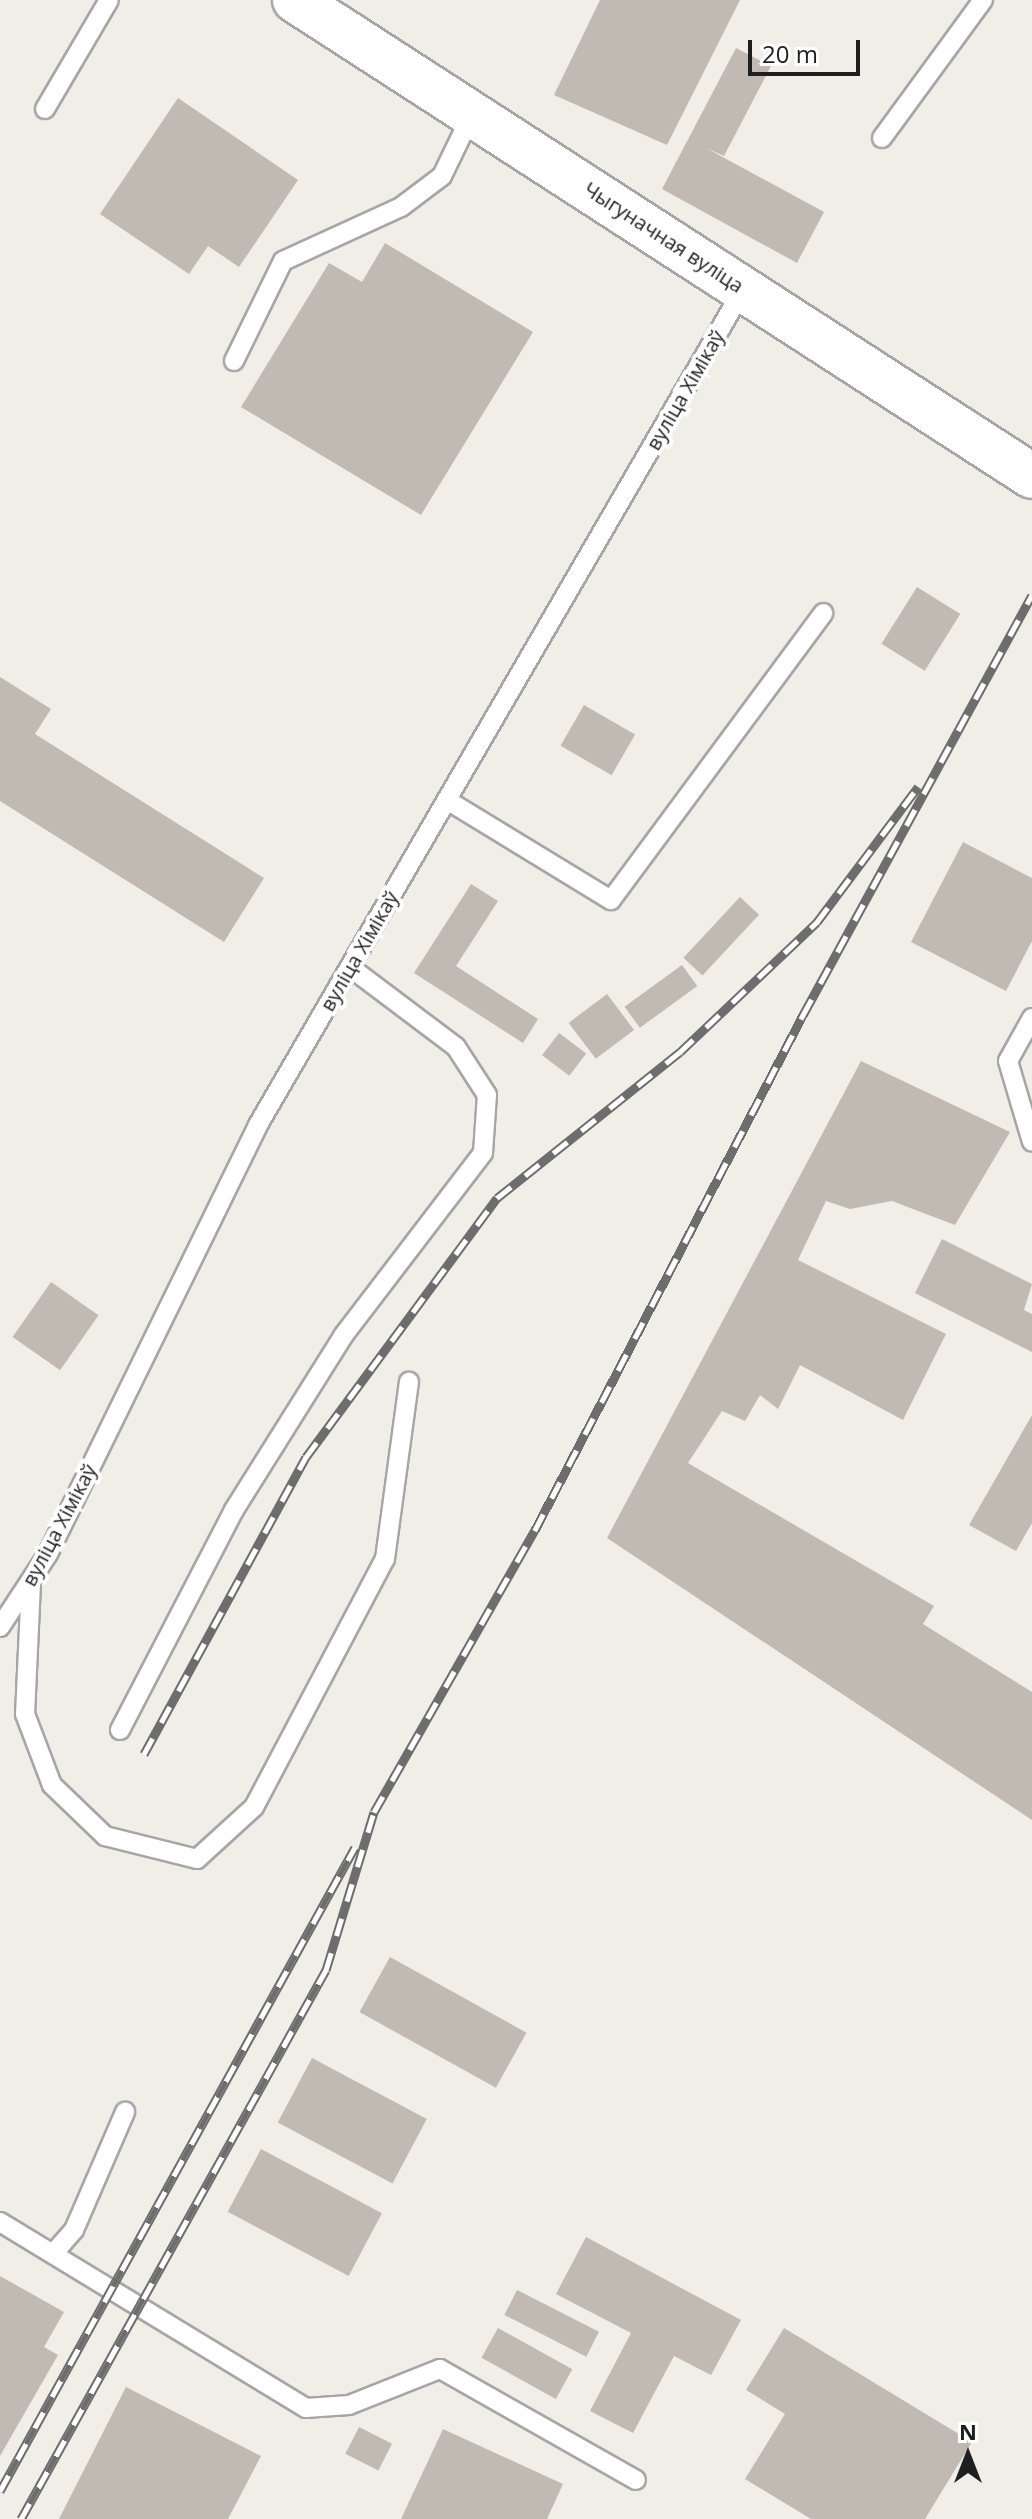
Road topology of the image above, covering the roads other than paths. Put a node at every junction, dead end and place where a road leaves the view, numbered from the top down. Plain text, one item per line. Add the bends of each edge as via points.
1 (109, 0) edge
2 (295, 0) edge
3 (983, 0) edge
4 (45, 109) dead end
5 (472, 114) junction
6 (882, 138) dead end
7 (744, 288) junction
8 (234, 361) dead end
9 (1032, 476) edge
10 (823, 613) dead end
11 (447, 800) junction
12 (350, 967) junction
13 (1032, 1018) edge
14 (1032, 1142) edge
15 (409, 1382) dead end
16 (31, 1580) junction
17 (0, 1627) edge
18 (120, 1730) dead end
19 (125, 2112) dead end
20 (0, 2222) edge
21 (53, 2254) junction
22 (636, 2480) dead end

1 - 4 lane
2 - 5 street, Чыгуначная вуліца
3 - 6 lane
5 - 7 street, Чыгуначная вуліца
5 - 8 lane via 442,176 401,207 283,261
7 - 9 street, Чыгуначная вуліца
7 - 11 lane, вуліца Хімікаў
10 - 11 lane via 611,900
11 - 12 lane, вуліца Хімікаў
12 - 16 lane, вуліца Хімікаў via 258,1125
12 - 18 lane via 456,1047 487,1095 483,1153 343,1336 234,1510
13 - 14 lane via 1008,1061
15 - 16 lane via 385,1559 254,1807 197,1859 105,1836 52,1785 25,1714
16 - 17 lane, вуліца Хімікаў
19 - 21 lane via 74,2230
20 - 21 lane
21 - 22 lane via 306,2408 349,2405 440,2369

